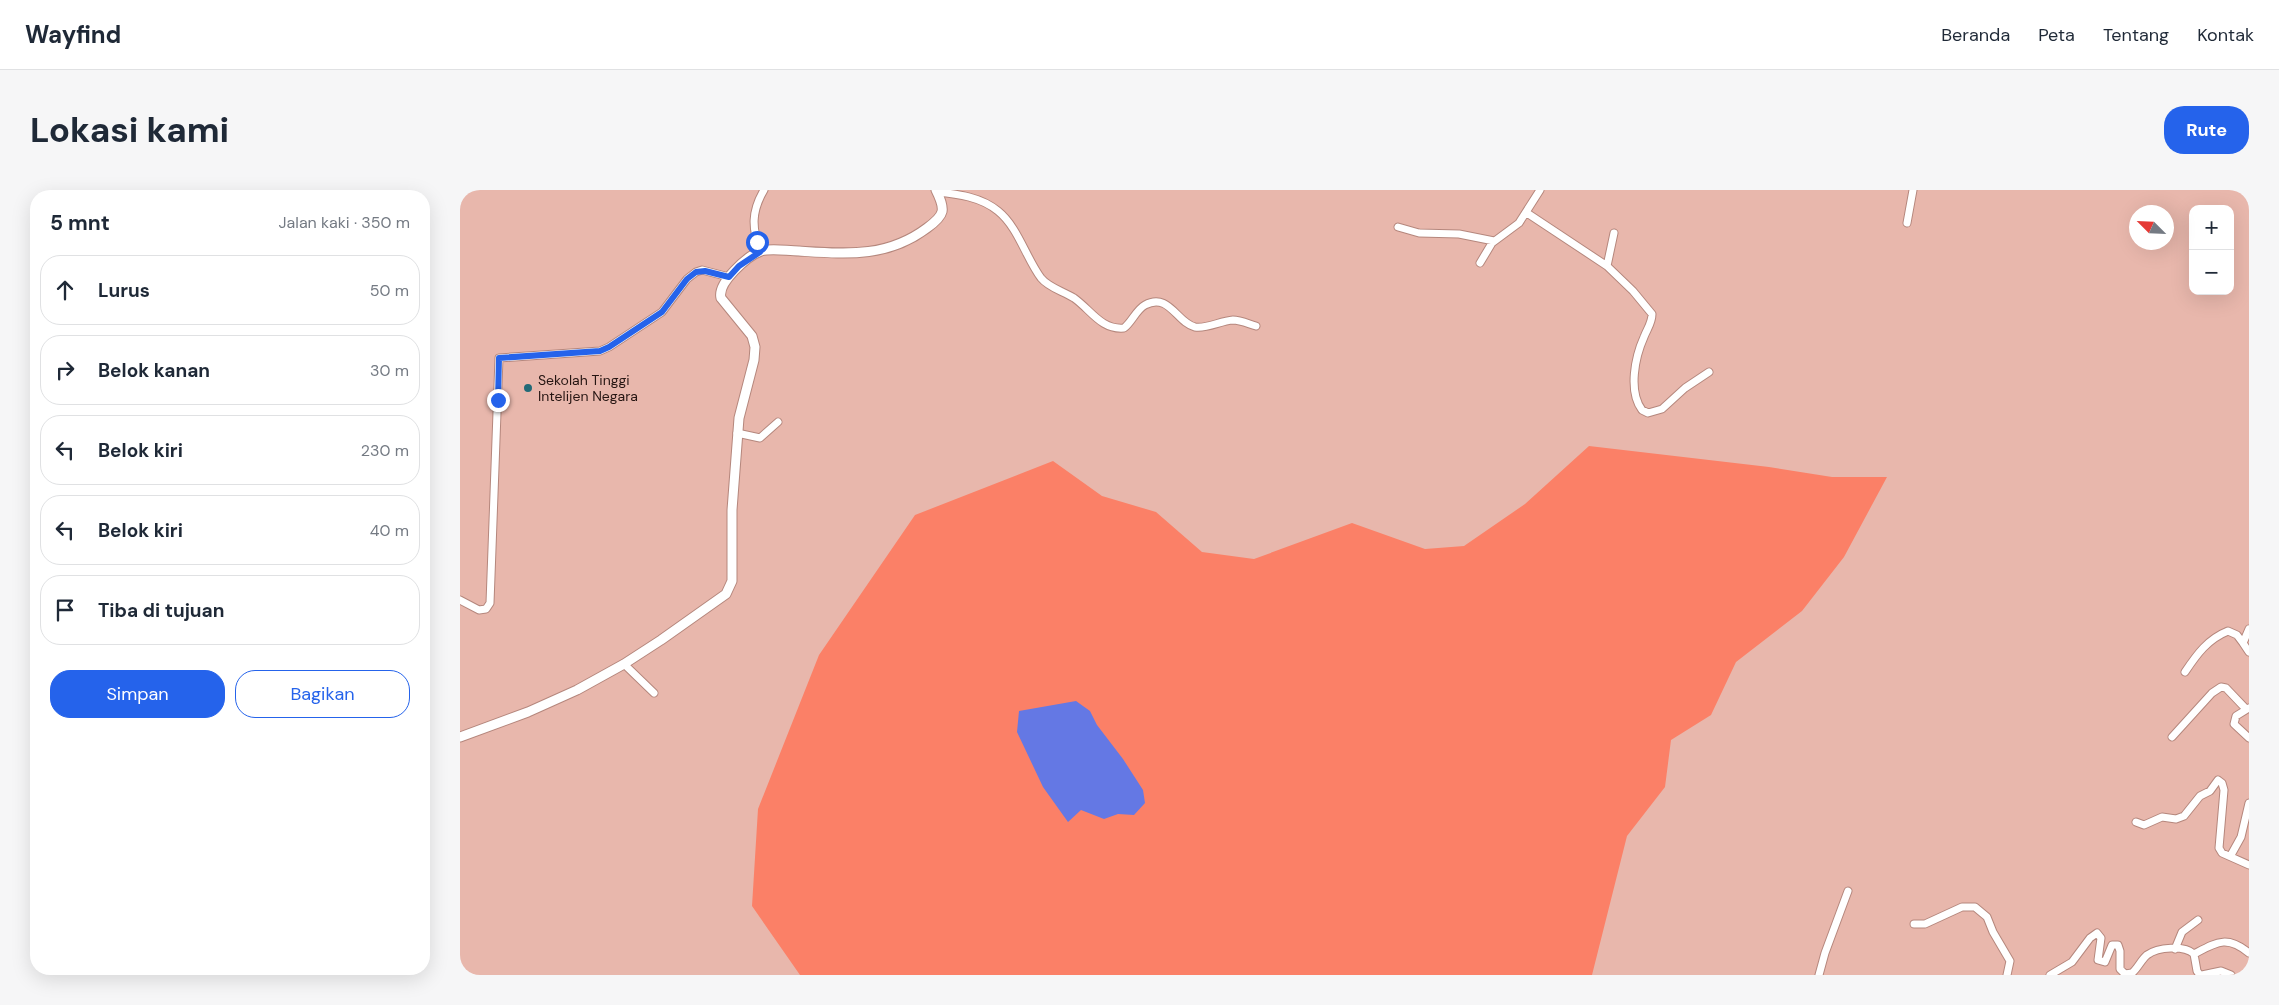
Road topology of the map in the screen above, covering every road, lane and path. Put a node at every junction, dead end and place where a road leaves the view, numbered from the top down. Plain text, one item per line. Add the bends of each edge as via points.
1 (764, 190) edge
2 (1540, 190) edge
3 (1913, 190) edge
4 (937, 191) edge
5 (1527, 213) junction
6 (1907, 223) dead end
7 (1398, 227) dead end
8 (1614, 233) dead end
9 (1494, 241) junction
10 (760, 252) junction
11 (1480, 264) dead end
12 (1607, 266) junction
13 (729, 277) junction
14 (1256, 326) dead end
15 (1709, 372) dead end
16 (778, 422) dead end
17 (737, 433) junction
18 (460, 600) edge
19 (2249, 629) edge
20 (2244, 643) junction
21 (2249, 652) edge
22 (624, 664) junction
23 (2185, 672) dead end
24 (654, 693) dead end
25 (2247, 708) edge
26 (460, 737) edge
27 (2172, 737) dead end
28 (2249, 738) edge
29 (2249, 803) edge
30 (2136, 822) dead end
31 (2231, 855) junction
32 (2249, 865) edge
33 (1848, 891) dead end
34 (2198, 920) dead end
35 (1914, 924) dead end
36 (2176, 949) junction
37 (2249, 953) edge
38 (2194, 954) junction
39 (1819, 975) edge
40 (2007, 975) edge
41 (2050, 975) edge
42 (2201, 975) edge
43 (2230, 975) edge

1 - 10 street via 753,218
2 - 5 street
3 - 6 street
4 - 10 street via 943,208 941,216 897,246 861,253
4 - 14 street via 972,198 996,209 1006,218 1042,279 1110,327 1124,328 1144,305 1158,303 1172,308 1193,326 1236,320
5 - 9 street via 1519,224
5 - 12 street
7 - 9 street via 1419,233 1459,234
8 - 12 street
9 - 11 street
10 - 13 street
12 - 15 street via 1652,314 1640,345 1634,382 1642,410 1648,413 1662,410 1685,388
13 - 17 street via 720,293 721,298 752,336 755,346
13 - 18 street via 696,272 662,312 600,351 499,358 490,603 486,609 479,610
16 - 17 street via 760,438
17 - 22 street via 730,588 722,599
19 - 20 street
20 - 21 street
20 - 23 street via 2228,632 2214,637
22 - 24 street
22 - 26 street via 528,712
25 - 27 street via 2221,687
25 - 28 street via 2236,716 2234,724
29 - 31 street via 2241,837
30 - 31 street via 2144,826 2162,817 2176,819 2184,816 2218,780 2224,790 2219,848 2222,853
31 - 32 street
33 - 39 street
34 - 36 street via 2182,932
35 - 40 street via 1925,924 1962,907 1975,908 1987,917 2010,961
36 - 38 street via 2189,950
36 - 41 street via 2149,953 2134,971 2126,975 2120,969 2118,945 2112,945 2105,962 2098,960 2101,938 2096,934 2072,962
37 - 38 street via 2228,941
38 - 42 street via 2197,971
42 - 43 street via 2221,971

